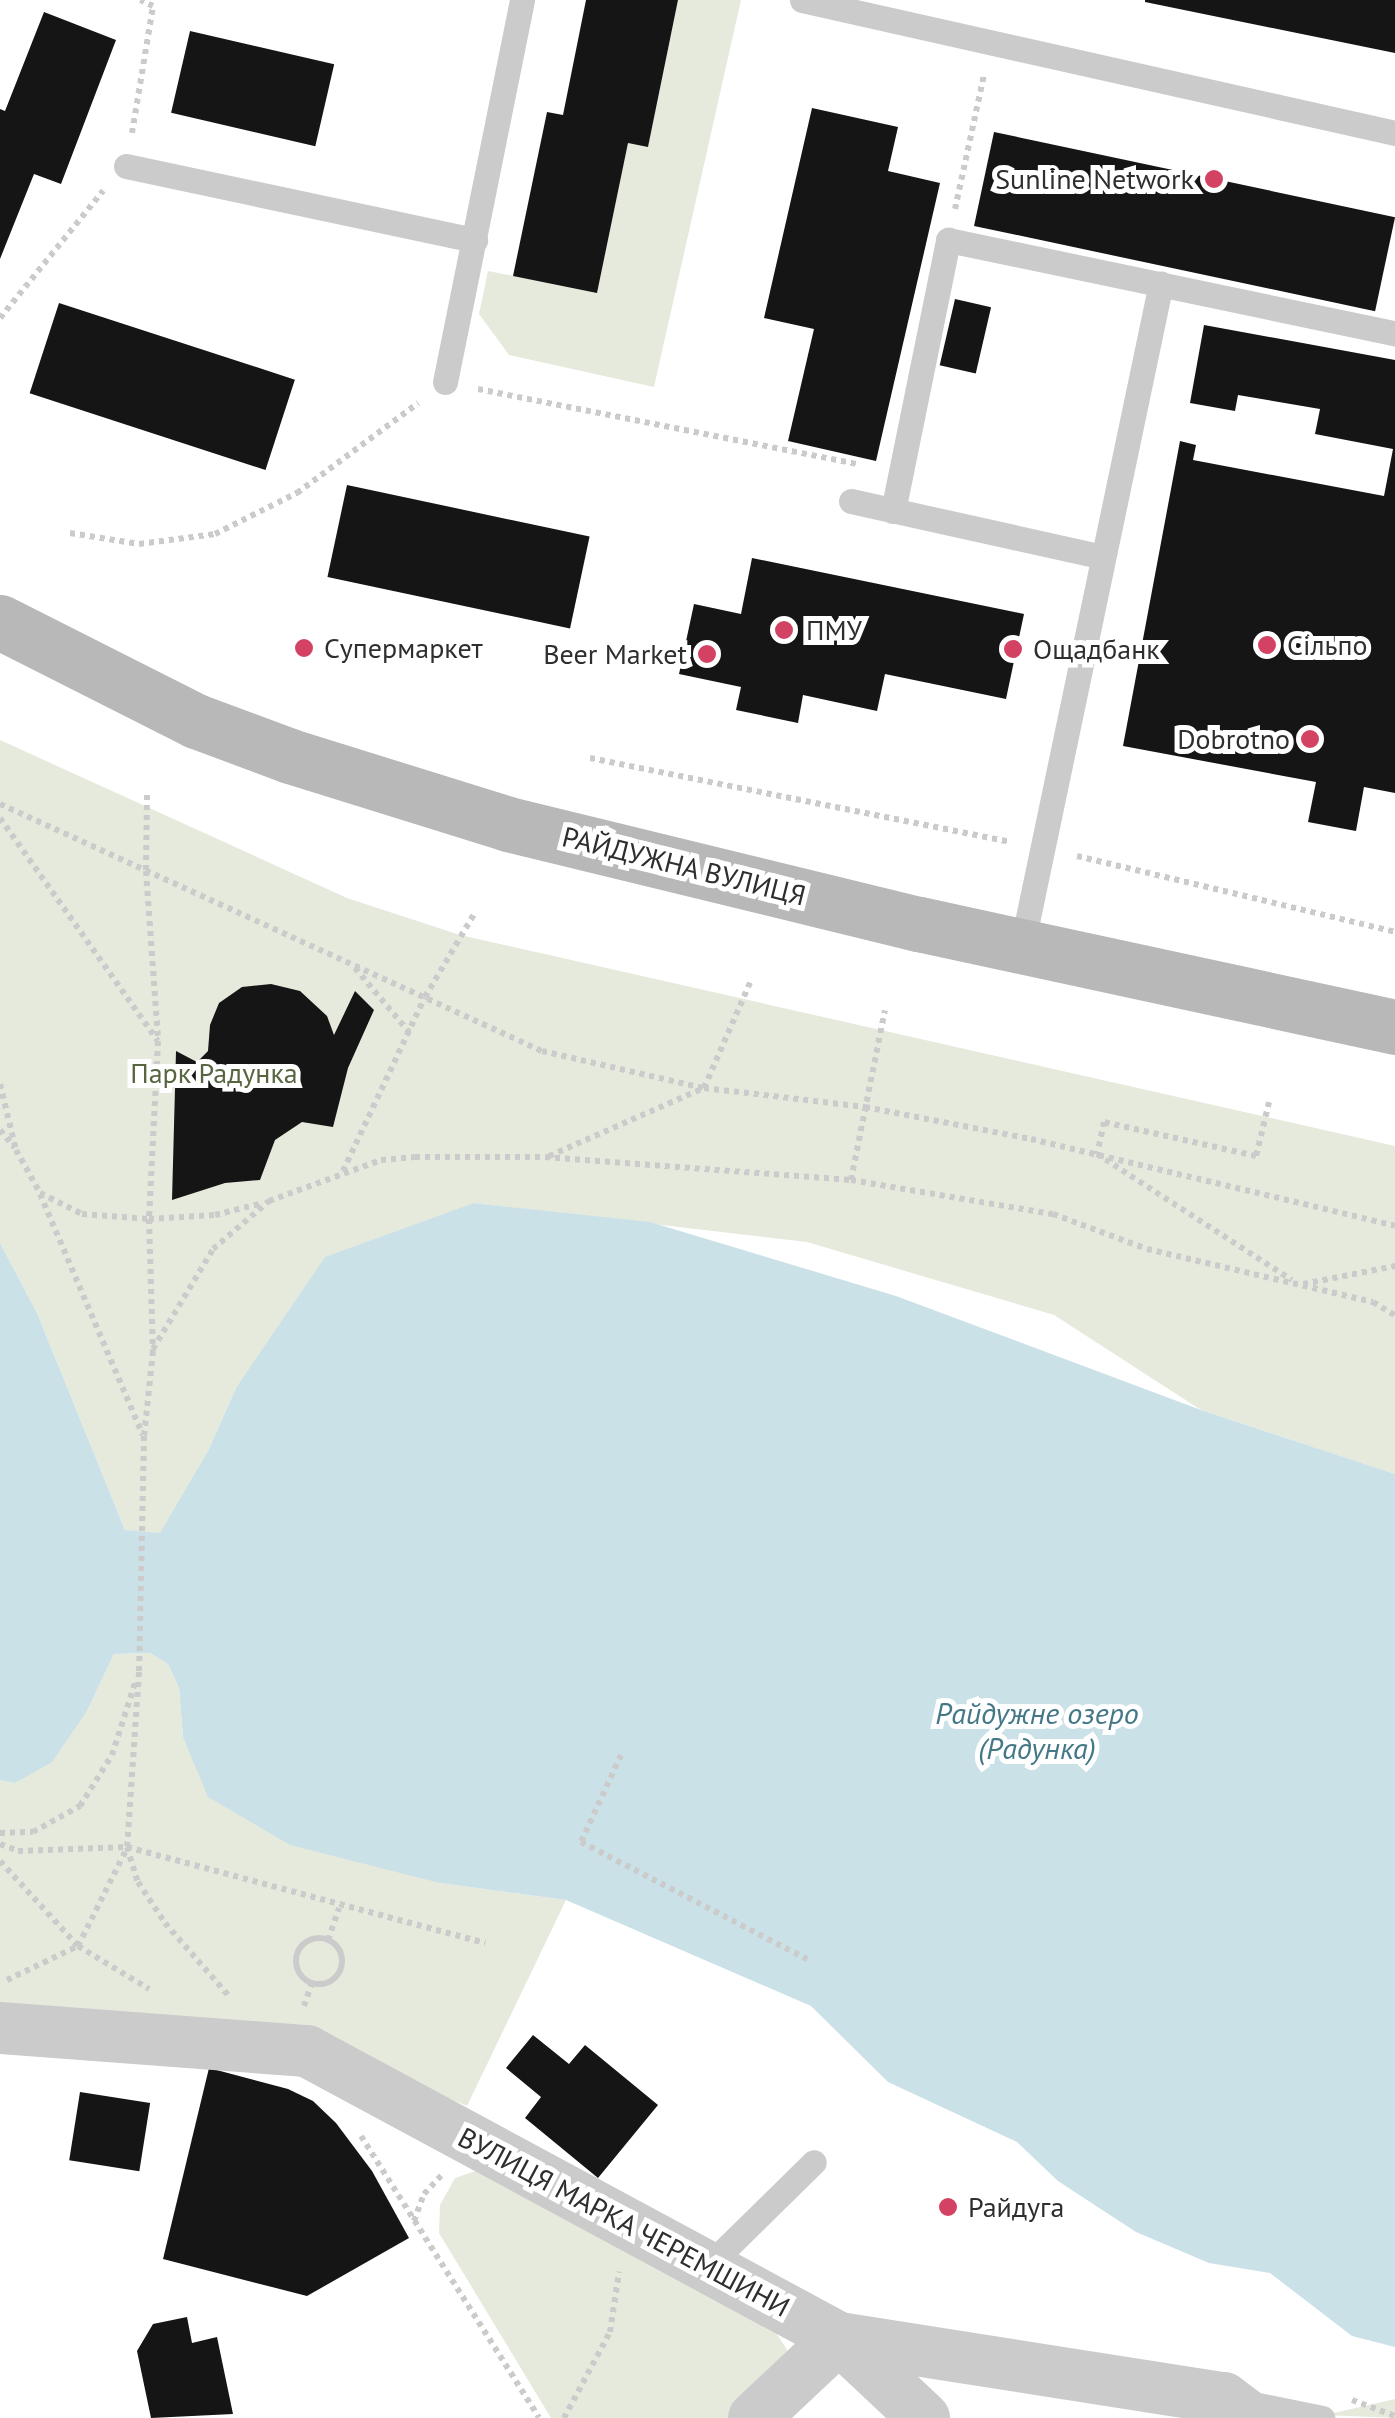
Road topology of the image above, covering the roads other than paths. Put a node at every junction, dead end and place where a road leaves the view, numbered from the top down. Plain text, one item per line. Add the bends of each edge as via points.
1 (522, 0) edge
2 (802, 0) edge
3 (1395, 132) edge
4 (126, 166) dead end
5 (476, 240) junction
6 (1162, 282) junction
7 (1395, 333) edge
8 (446, 382) road end
9 (851, 501) road end
10 (893, 511) junction
11 (1104, 557) junction
12 (0, 622) edge
13 (1022, 946) junction
14 (1395, 1027) edge
15 (0, 2028) edge
16 (814, 2162) dead end
17 (706, 2268) junction
18 (839, 2338) junction
19 (1237, 2408) edge
20 (754, 2418) edge
21 (924, 2418) edge
22 (1322, 2418) edge

1 - 5 lane
2 - 3 lane
4 - 5 lane
5 - 8 lane
6 - 7 lane
6 - 10 lane via 948,240
6 - 11 lane
9 - 10 lane
10 - 11 lane
11 - 13 lane
12 - 13 street, РАЙДУЖНА ВУЛИЦЯ via 196,721 290,756 508,824
13 - 14 street, РАЙДУЖНА ВУЛИЦЯ
15 - 17 street, ВУЛИЦЯ МАРКА ЧЕРЕМШИНИ via 306,2051
16 - 17 lane
17 - 18 street, ВУЛИЦЯ МАРКА ЧЕРЕМШИНИ
18 - 19 street, ВУЛИЦЯ МАРКА ЧЕРЕМШИНИ
18 - 20 street
18 - 21 street
19 - 22 lane

